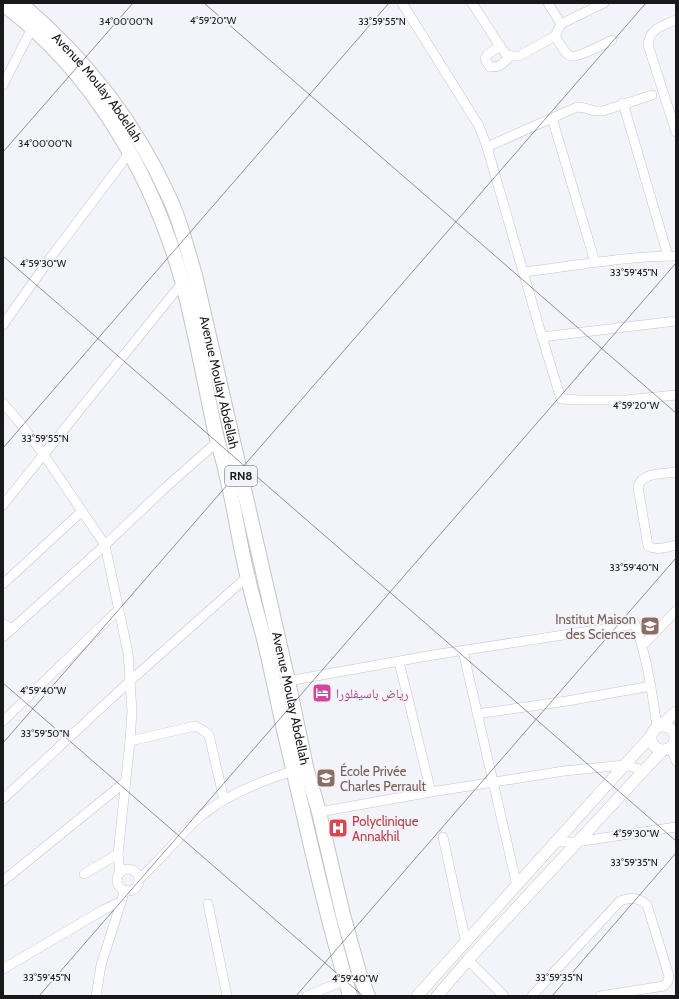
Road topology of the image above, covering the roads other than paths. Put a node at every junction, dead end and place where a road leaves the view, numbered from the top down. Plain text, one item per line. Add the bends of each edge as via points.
1 (20, 3) edge
2 (402, 3) edge
3 (472, 3) edge
4 (548, 3) edge
5 (604, 3) edge
6 (3, 4) edge
7 (676, 20) edge
8 (561, 24) junction
9 (32, 28) junction
10 (555, 36) junction
11 (612, 40) dead end
12 (500, 46) junction
13 (510, 56) junction
14 (3, 84) edge
15 (652, 95) dead end
16 (623, 103) junction
17 (552, 118) junction
18 (676, 132) edge
19 (487, 147) junction
20 (130, 152) junction
21 (672, 256) edge
22 (595, 262) junction
23 (523, 272) junction
24 (182, 283) junction
25 (676, 321) edge
26 (3, 325) edge
27 (542, 337) junction
28 (676, 395) edge
29 (3, 403) edge
30 (217, 442) junction
31 (44, 455) junction
32 (676, 472) edge
33 (3, 505) edge
34 (81, 512) junction
35 (676, 545) edge
36 (104, 546) junction
37 (247, 577) junction
38 (3, 584) edge
39 (118, 610) junction
40 (676, 611) edge
41 (3, 624) edge
42 (12, 629) junction
43 (3, 637) edge
44 (643, 645) junction
45 (463, 651) junction
46 (399, 662) junction
47 (130, 681) junction
48 (288, 681) junction
49 (651, 686) junction
50 (676, 712) edge
51 (477, 714) junction
52 (3, 720) edge
53 (659, 727) junction
54 (675, 736) edge
55 (650, 737) junction
56 (130, 741) junction
57 (666, 749) junction
58 (676, 762) edge
59 (625, 765) junction
60 (642, 770) junction
61 (293, 771) junction
62 (125, 782) junction
63 (493, 782) junction
64 (431, 792) junction
65 (3, 799) edge
66 (224, 800) junction
67 (319, 812) junction
68 (676, 827) edge
69 (443, 837) dead end
70 (556, 842) junction
71 (576, 842) junction
72 (118, 854) junction
73 (120, 873) junction
74 (84, 874) dead end
75 (139, 879) junction
76 (3, 881) edge
77 (517, 886) junction
78 (125, 890) junction
79 (120, 902) junction
80 (208, 904) dead end
81 (466, 943) junction
82 (468, 960) junction
83 (3, 969) edge
84 (345, 980) junction
85 (96, 996) edge
86 (227, 996) edge
87 (307, 996) edge
88 (350, 996) edge
89 (368, 996) edge
90 (417, 996) edge
91 (437, 996) edge
92 (504, 996) edge
93 (532, 996) edge
94 (600, 996) edge

1 - 48 main road, Avenue Moulay Abdellah / RN8 via 39,18 107,93 141,143 170,198 195,275
2 - 19 street via 479,126
3 - 12 street
4 - 8 street
5 - 8 street
6 - 9 main road, Avenue Moulay Abdellah / RN8
7 - 18 street via 655,30 649,36 648,45
8 - 10 street
9 - 14 street
9 - 20 main road, Avenue Moulay Abdellah / RN8 via 80,78
10 - 11 street via 566,53 571,56 577,56
10 - 13 street via 519,56
12 - 13 street
12 - 13 street via 485,59 490,67 502,64
15 - 16 street
16 - 17 street via 594,112 577,107
16 - 21 street
17 - 19 street
17 - 22 street
19 - 23 street
20 - 24 main road, Avenue Moulay Abdellah / RN8 via 156,204
20 - 26 street
21 - 22 street
22 - 23 street
23 - 27 street
24 - 30 main road, Avenue Moulay Abdellah / RN8
24 - 31 street
25 - 27 street
27 - 28 street via 561,399 626,400
29 - 31 street
30 - 36 street
30 - 37 main road, Avenue Moulay Abdellah / RN8 via 226,470
31 - 33 street
31 - 34 street
32 - 35 street via 644,477 638,487 648,546 660,549
34 - 36 street
34 - 38 street
36 - 39 street
36 - 42 street
37 - 47 street
37 - 61 main road, Avenue Moulay Abdellah / RN8 via 263,634
39 - 47 street via 128,653
39 - 52 street
40 - 44 street
41 - 42 street
42 - 43 street
44 - 45 street via 635,624
44 - 49 street
45 - 46 street
45 - 51 street
46 - 48 street
46 - 64 street
47 - 56 street
47 - 65 street
48 - 67 main road, Avenue Moulay Abdellah / RN8 via 306,767
49 - 51 street
49 - 53 street
50 - 53 street
51 - 63 street
53 - 54 street via 670,728
53 - 55 street
54 - 57 street via 674,743
55 - 57 street via 653,746
55 - 59 street
56 - 62 street
56 - 66 street via 195,726 204,730 209,735
57 - 58 street
57 - 60 street
59 - 60 street
59 - 63 street
59 - 70 street
60 - 71 street
61 - 66 street via 265,780
61 - 84 main road, Avenue Moulay Abdellah / RN8
62 - 72 street
62 - 76 street
63 - 64 street
63 - 77 street
64 - 67 street
66 - 75 street via 203,815
67 - 89 main road, Avenue Moulay Abdellah / RN8 via 342,915
68 - 71 street
69 - 81 street
70 - 71 street
70 - 77 street
71 - 82 street
72 - 73 street
72 - 74 street
73 - 75 street via 123,870 131,870
73 - 78 street via 117,881
75 - 78 street via 133,890
77 - 81 street
78 - 79 street
79 - 83 street
79 - 85 street via 101,966
80 - 86 street
81 - 90 street
82 - 91 street
82 - 92 street
84 - 87 street
84 - 88 main road, Avenue Moulay Abdellah / RN8
93 - 94 street via 620,901 635,898 647,905 669,976 668,981 664,986

